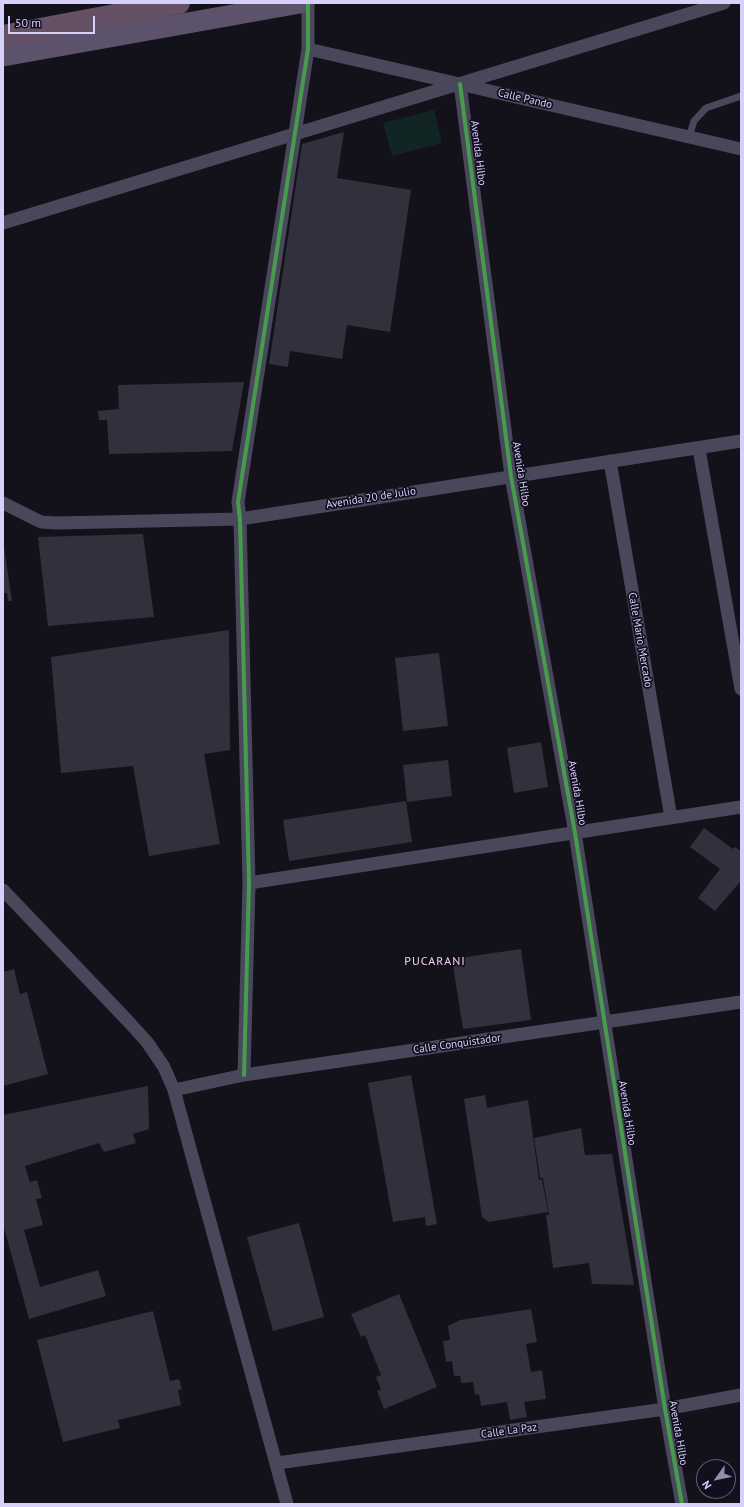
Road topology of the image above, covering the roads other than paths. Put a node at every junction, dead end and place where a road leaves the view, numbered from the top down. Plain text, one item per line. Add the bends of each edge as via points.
1 (97, 3) edge
2 (179, 3) edge
3 (300, 3) edge
4 (308, 3) edge
5 (724, 3) edge
6 (3, 22) edge
7 (3, 36) edge
8 (308, 49) junction
9 (3, 56) edge
10 (460, 84) junction
11 (741, 96) edge
12 (294, 135) junction
13 (689, 137) junction
14 (741, 149) edge
15 (3, 223) edge
16 (741, 441) edge
17 (699, 448) junction
18 (610, 461) junction
19 (511, 476) junction
20 (3, 503) edge
21 (240, 519) junction
22 (741, 689) edge
23 (741, 807) edge
24 (671, 818) junction
25 (575, 833) junction
26 (249, 883) junction
27 (6, 896) edge
28 (741, 1002) edge
29 (604, 1023) junction
30 (244, 1075) junction
31 (174, 1090) junction
32 (741, 1395) edge
33 (665, 1409) junction
34 (277, 1463) junction
35 (287, 1504) edge
36 (682, 1504) edge

1 - 6 highway
2 - 7 highway
3 - 9 main road
4 - 8 street
5 - 10 street
8 - 10 street, Calle Pando
8 - 12 street
10 - 12 street
10 - 13 street, Calle Pando
10 - 19 street, Avenida Hilbo
11 - 13 lane via 715,103 700,112
12 - 15 street
12 - 21 street via 238,502
13 - 14 street, Calle Pando
16 - 17 street, Avenida 20 de Julio
17 - 18 street, Avenida 20 de Julio
17 - 22 street
18 - 19 street, Avenida 20 de Julio
18 - 24 street, Calle Mario Mercado
19 - 21 street, Avenida 20 de Julio
19 - 25 street, Avenida Hilbo
20 - 21 street, Avenida 20 de Julio via 41,522
21 - 26 street
23 - 24 street
24 - 25 street
25 - 26 street
25 - 29 street, Avenida Hilbo
26 - 30 street
27 - 31 street via 147,1042 164,1067
28 - 29 street, Calle Conquistador
29 - 30 street, Calle Conquistador
29 - 33 street, Avenida Hilbo
30 - 31 street, Calle Conquistador
31 - 34 street
32 - 33 street, Calle La Paz
33 - 34 street, Calle La Paz
33 - 36 street, Avenida Hilbo
34 - 35 street

